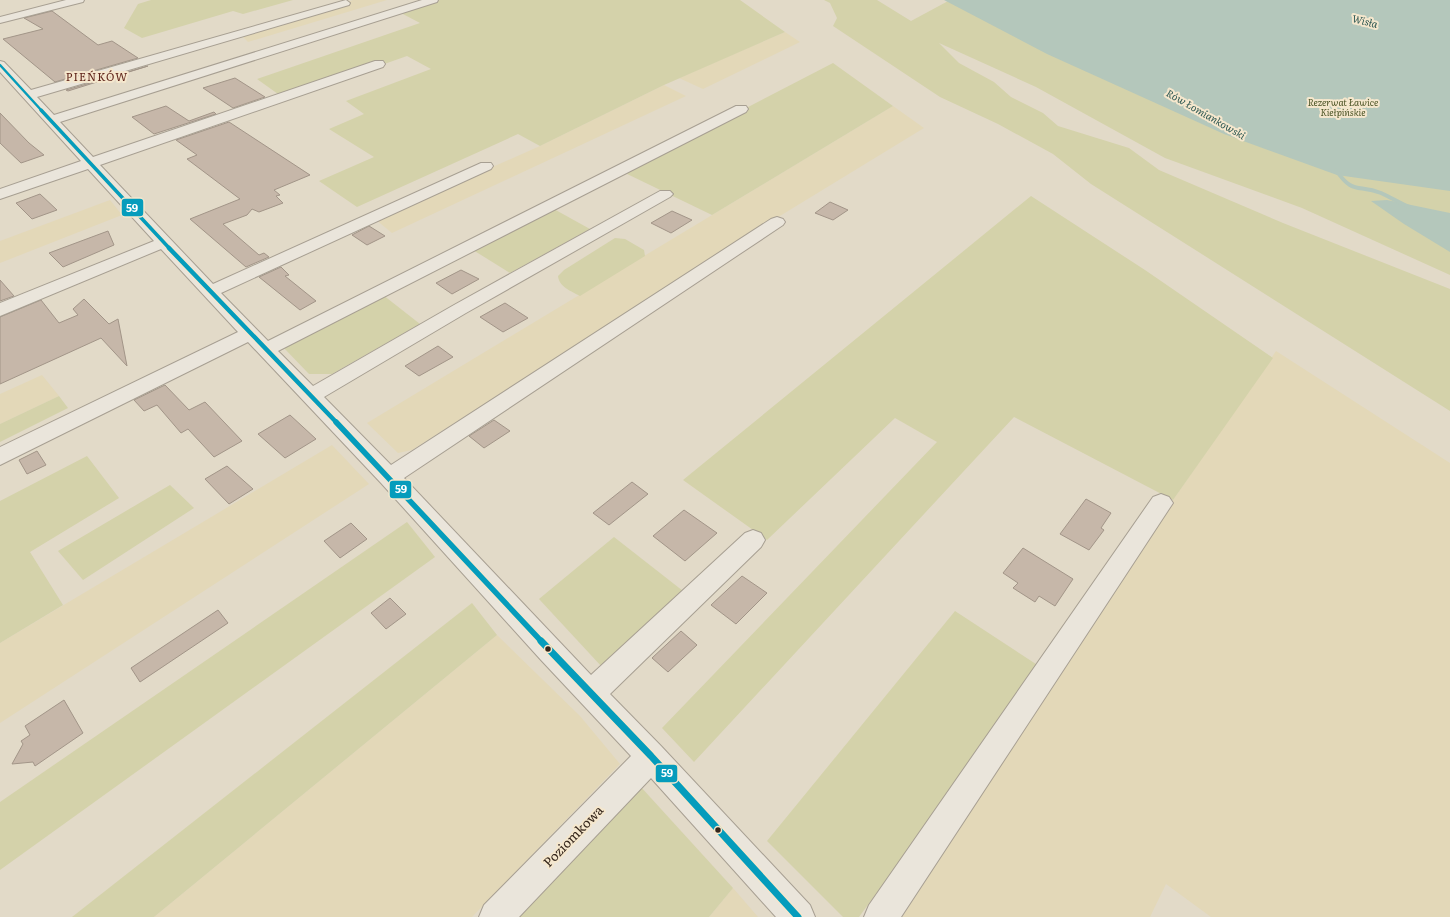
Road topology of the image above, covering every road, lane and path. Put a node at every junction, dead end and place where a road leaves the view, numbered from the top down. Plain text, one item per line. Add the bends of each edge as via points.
1 (79, 0) edge
2 (433, 0) edge
3 (345, 3) dead end
4 (0, 20) edge
5 (339, 37) dead end
6 (379, 64) dead end
7 (2, 71) edge
8 (29, 95) junction
9 (741, 109) dead end
10 (56, 124) junction
11 (92, 162) junction
12 (486, 166) dead end
13 (0, 194) edge
14 (665, 194) dead end
15 (777, 222) dead end
16 (165, 242) junction
17 (210, 292) junction
18 (0, 310) edge
19 (259, 341) junction
20 (311, 396) junction
21 (0, 457) edge
22 (389, 477) junction
23 (1161, 503) dead end
24 (753, 540) dead end
25 (591, 693) junction
26 (651, 756) junction
27 (496, 917) edge
28 (798, 917) edge
29 (881, 917) edge

1 - 4 street
2 - 10 street
3 - 8 street
5 - 10 street
6 - 11 street
7 - 8 street
8 - 10 street
9 - 19 street
10 - 11 street
11 - 13 street
11 - 16 street
12 - 17 street
14 - 20 street
15 - 22 street
16 - 17 street
16 - 18 street
17 - 19 street
19 - 20 street
19 - 21 street
20 - 22 street
22 - 25 street
23 - 29 street
24 - 25 street
25 - 26 street
26 - 27 street, Poziomkowa
26 - 28 street

